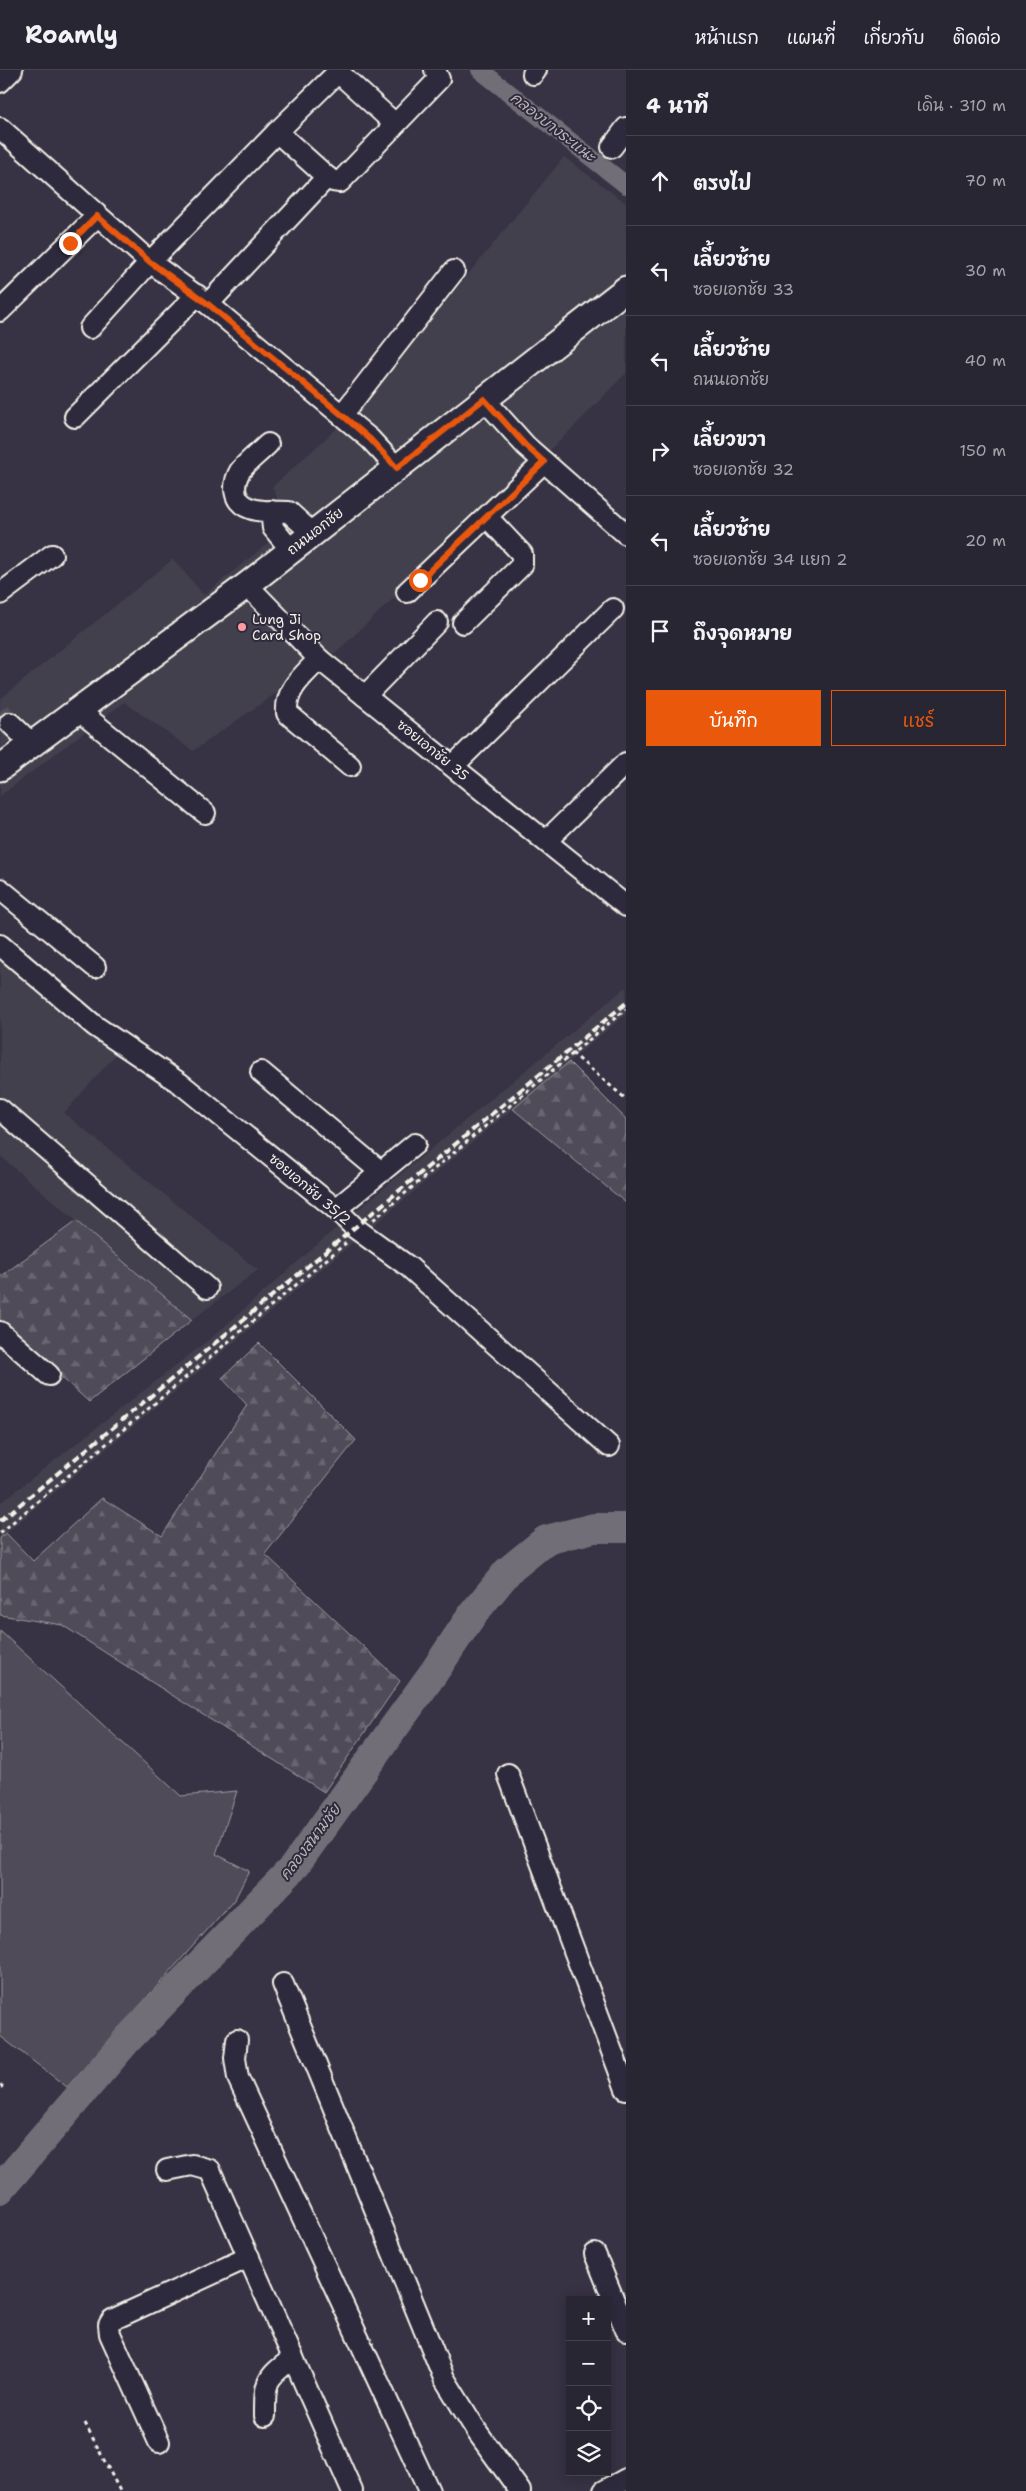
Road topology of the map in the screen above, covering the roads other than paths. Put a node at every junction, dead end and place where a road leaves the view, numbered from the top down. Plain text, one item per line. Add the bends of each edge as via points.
1 (12, 70) edge
2 (435, 70) edge
3 (339, 71) edge
4 (0, 82) edge
5 (395, 124) junction
6 (0, 128) edge
7 (626, 128) edge
8 (277, 132) junction
9 (612, 147) dead end
10 (327, 177) junction
11 (97, 216) junction
12 (150, 262) junction
13 (454, 271) dead end
14 (626, 289) edge
15 (202, 299) junction
16 (0, 311) edge
17 (90, 328) dead end
18 (484, 399) junction
19 (342, 415) junction
20 (74, 417) dead end
21 (268, 444) dead end
22 (544, 462) junction
23 (397, 468) junction
24 (271, 511) junction
25 (487, 517) junction
26 (312, 534) junction
27 (626, 534) edge
28 (291, 550) junction
29 (52, 556) dead end
30 (247, 584) junction
31 (407, 592) dead end
32 (0, 594) edge
33 (613, 609) dead end
34 (437, 622) dead end
35 (463, 623) dead end
36 (319, 659) junction
37 (365, 696) junction
38 (78, 710) junction
39 (10, 723) tunnel mouth
40 (32, 744) junction
41 (626, 763) edge
42 (350, 766) dead end
43 (453, 766) junction
44 (0, 768) edge
45 (205, 813) dead end
46 (546, 842) junction
47 (0, 889) edge
48 (626, 906) edge
49 (0, 945) edge
50 (95, 967) dead end
51 (261, 1072) dead end
52 (0, 1109) edge
53 (415, 1144) dead end
54 (381, 1172) junction
55 (336, 1209) junction
56 (207, 1288) dead end
57 (0, 1332) edge
58 (49, 1375) dead end
59 (610, 1446) dead end
60 (508, 1774) dead end
61 (283, 1984) dead end
62 (237, 2040) dead end
63 (626, 2089) edge
64 (167, 2170) dead end
65 (595, 2254) dead end
66 (249, 2258) junction
67 (626, 2330) edge
68 (293, 2358) junction
69 (265, 2416) dead end
70 (159, 2442) dead end
71 (626, 2479) edge
72 (352, 2491) edge
73 (429, 2491) edge
74 (520, 2491) edge
75 (604, 2491) edge

1 - 4 street
2 - 5 street via 439,79
3 - 5 street
3 - 8 street
5 - 10 street via 340,182
6 - 11 street
7 - 9 street
8 - 10 street
8 - 12 street
10 - 15 street
11 - 12 street
11 - 16 street
12 - 15 street
12 - 17 street
13 - 19 street
14 - 18 main road, ถนนเอกชัย
15 - 19 street
15 - 20 street
18 - 22 street
18 - 23 main road, ถนนเอกชัย
19 - 23 street
21 - 24 street via 239,472 235,486 236,498 244,506
22 - 25 street
22 - 27 street
23 - 26 main road, ถนนเอกชัย
24 - 26 street via 289,512
24 - 28 street via 273,528
25 - 31 street
25 - 35 street via 522,554 522,565
26 - 28 main road, ถนนเอกชัย
28 - 30 main road, ถนนเอกชัย
29 - 32 street
30 - 36 street, ซอยเอกชัย 35
30 - 38 main road, ถนนเอกชัย
33 - 43 street
34 - 37 street
36 - 37 street, ซอยเอกชัย 35
36 - 42 street via 292,688 286,701 287,713
37 - 43 street, ซอยเอกชัย 35
38 - 40 main road, ถนนเอกชัย
38 - 45 street
39 - 40 street
40 - 44 main road, ถนนเอกชัย
41 - 46 street
43 - 46 street, ซอยเอกชัย 35
46 - 48 street, ซอยเอกชัย 35
47 - 50 street
49 - 55 street, ซอยเอกชัย 35/2 via 95,1026 181,1084
51 - 54 street
52 - 56 street
53 - 54 street
54 - 55 street
55 - 59 street, ซอยเอกชัย 35/2 via 409,1267
57 - 58 street
60 - 63 street
61 - 74 street via 444,2378
62 - 73 street via 238,2078
64 - 66 street via 192,2165 210,2170
65 - 67 street
66 - 68 street
66 - 70 street via 112,2320 109,2325 116,2350
68 - 69 street via 272,2374 265,2389
68 - 72 street
71 - 75 street

